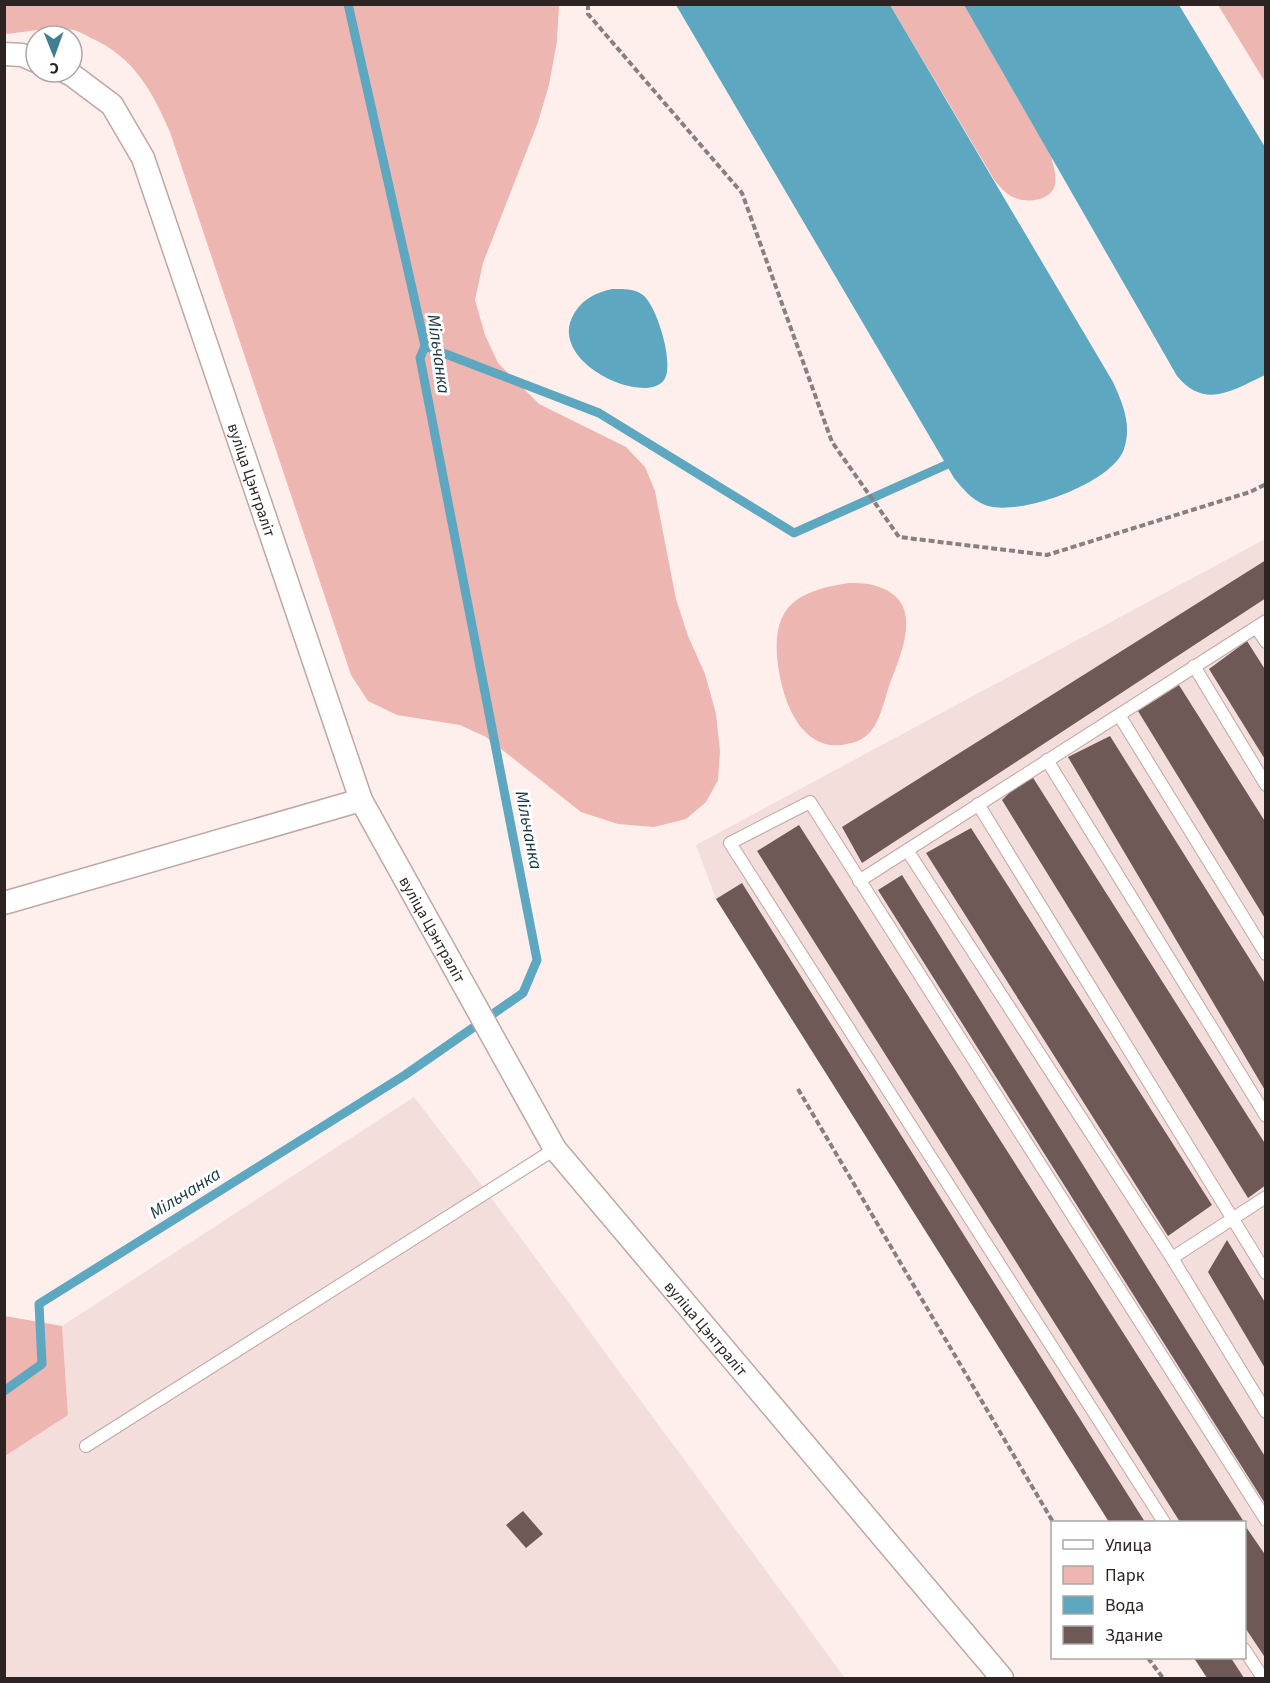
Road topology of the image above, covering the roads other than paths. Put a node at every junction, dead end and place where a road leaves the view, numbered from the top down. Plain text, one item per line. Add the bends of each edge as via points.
1 (4, 54) edge
2 (24, 56) edge
3 (84, 84) edge
4 (1261, 624) edge
5 (1266, 642) edge
6 (1194, 666) junction
7 (1119, 715) junction
8 (1047, 760) junction
9 (1266, 784) edge
10 (361, 800) junction
11 (978, 804) junction
12 (907, 850) junction
13 (859, 881) junction
14 (4, 903) edge
15 (1266, 954) edge
16 (1266, 1116) edge
17 (555, 1149) junction
18 (1266, 1197) edge
19 (1232, 1219) junction
20 (1172, 1258) junction
21 (1266, 1273) edge
22 (1266, 1412) edge
23 (86, 1446) dead end
24 (1266, 1520) edge
25 (1163, 1521) edge
26 (1246, 1651) edge
27 (1002, 1678) edge
28 (1263, 1678) edge

1 - 2 street
3 - 10 street, вуліца Цэнтраліт via 112,105 142,158
4 - 5 lane
4 - 6 lane
6 - 7 lane
6 - 9 lane
7 - 8 lane
7 - 15 lane
8 - 11 lane
8 - 16 lane
10 - 14 street
10 - 17 street, вуліца Цэнтраліт
11 - 12 lane
11 - 19 lane
12 - 13 lane
12 - 20 lane
13 - 24 lane
13 - 25 lane via 810,802 730,843
17 - 23 lane
17 - 27 street, вуліца Цэнтраліт
18 - 19 lane
19 - 20 lane
19 - 21 lane
20 - 22 lane
26 - 28 lane

